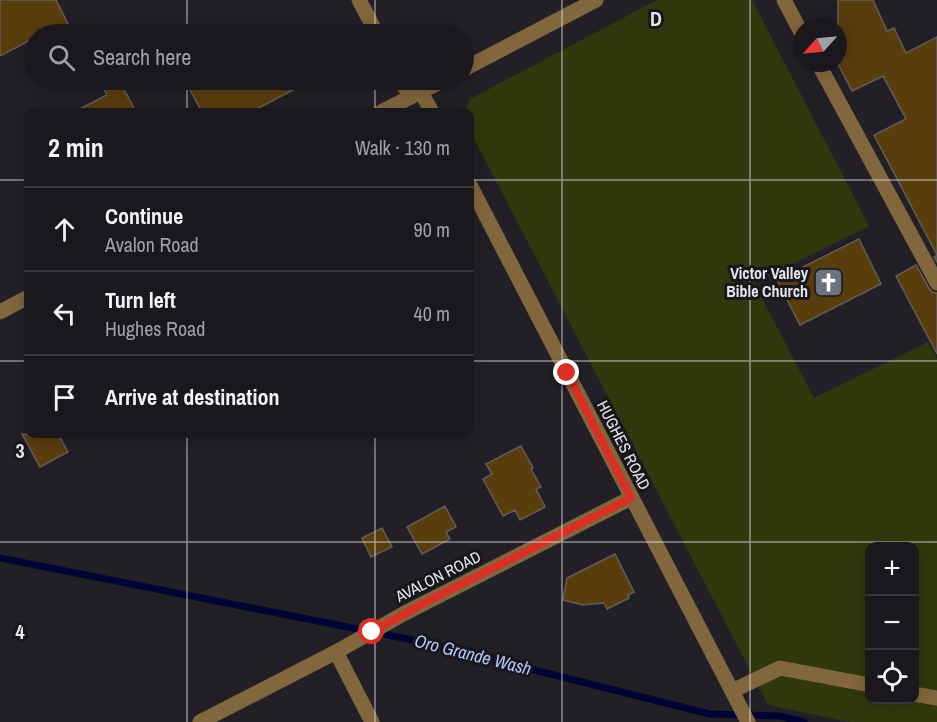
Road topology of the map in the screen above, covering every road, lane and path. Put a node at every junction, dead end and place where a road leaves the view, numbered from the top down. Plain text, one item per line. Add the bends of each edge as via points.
1 (359, 0) edge
2 (596, 0) edge
3 (784, 0) edge
4 (794, 18) edge
5 (372, 24) edge
6 (474, 64) edge
7 (823, 72) edge
8 (412, 90) edge
9 (424, 90) edge
10 (416, 94) junction
11 (389, 108) edge
12 (428, 108) edge
13 (474, 193) edge
14 (937, 283) edge
15 (24, 299) edge
16 (0, 312) edge
17 (631, 498) junction
18 (336, 652) junction
19 (865, 684) edge
20 (732, 691) junction
21 (919, 695) edge
22 (937, 698) edge
23 (200, 722) edge
24 (372, 722) edge
25 (748, 722) edge

1 - 5 street
2 - 6 street
3 - 4 street
7 - 14 street
8 - 10 street
9 - 10 street
10 - 11 street
10 - 12 street
13 - 17 street, HUGHES ROAD
15 - 16 street
17 - 18 street, AVALON ROAD
17 - 20 street, HUGHES ROAD
18 - 23 street, AVALON ROAD
18 - 24 street
19 - 20 street via 780,668
20 - 25 street, HUGHES ROAD
21 - 22 street

